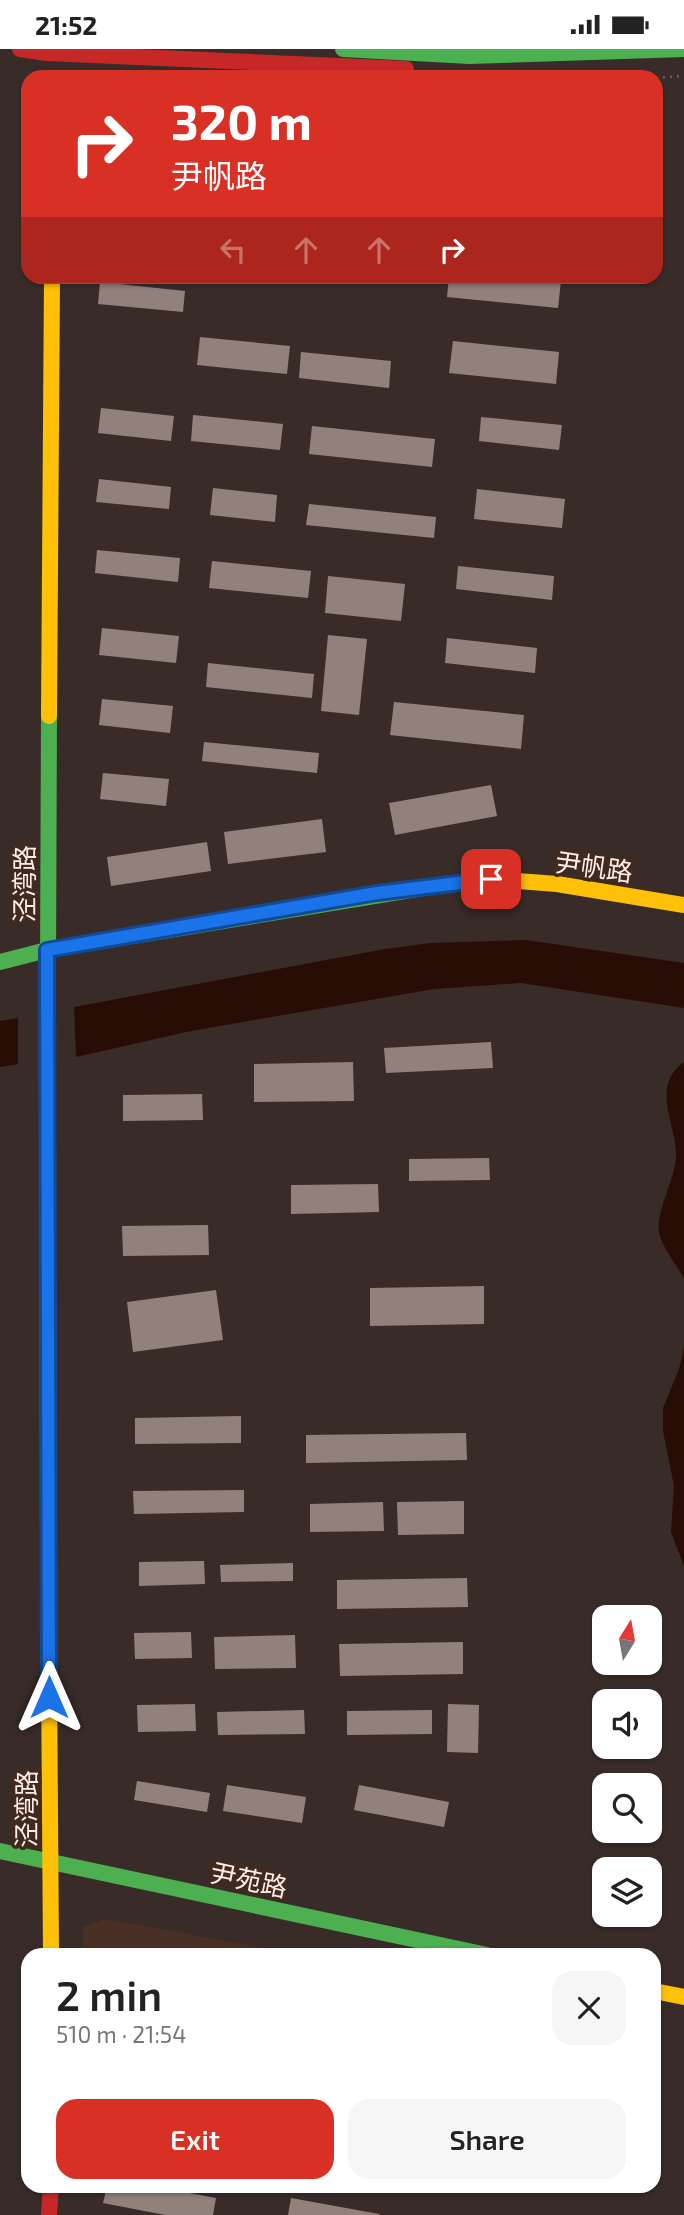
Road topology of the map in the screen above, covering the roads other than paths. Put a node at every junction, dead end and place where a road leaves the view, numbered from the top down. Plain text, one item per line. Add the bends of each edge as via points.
1 (20, 49) edge
2 (343, 49) edge
3 (684, 50) edge
4 (436, 70) edge
5 (481, 70) edge
6 (52, 284) edge
7 (684, 905) edge
8 (47, 950) junction
9 (0, 962) edge
10 (0, 1851) edge
11 (50, 1861) junction
12 (51, 1948) edge
13 (454, 1948) edge
14 (661, 1992) edge
15 (684, 1997) edge
16 (51, 2193) edge
17 (50, 2215) edge

1 - 4 main road via 47,59
2 - 3 main road via 469,56
3 - 5 main road
6 - 8 main road, 泾湾路
7 - 8 main road, 尹帆路 via 556,884 491,879 377,893
8 - 9 main road, 尹帆路
8 - 11 main road, 泾湾路
10 - 11 main road, 尹苑路
11 - 12 main road, 泾湾路
11 - 13 main road, 尹苑路
14 - 15 main road
16 - 17 main road

